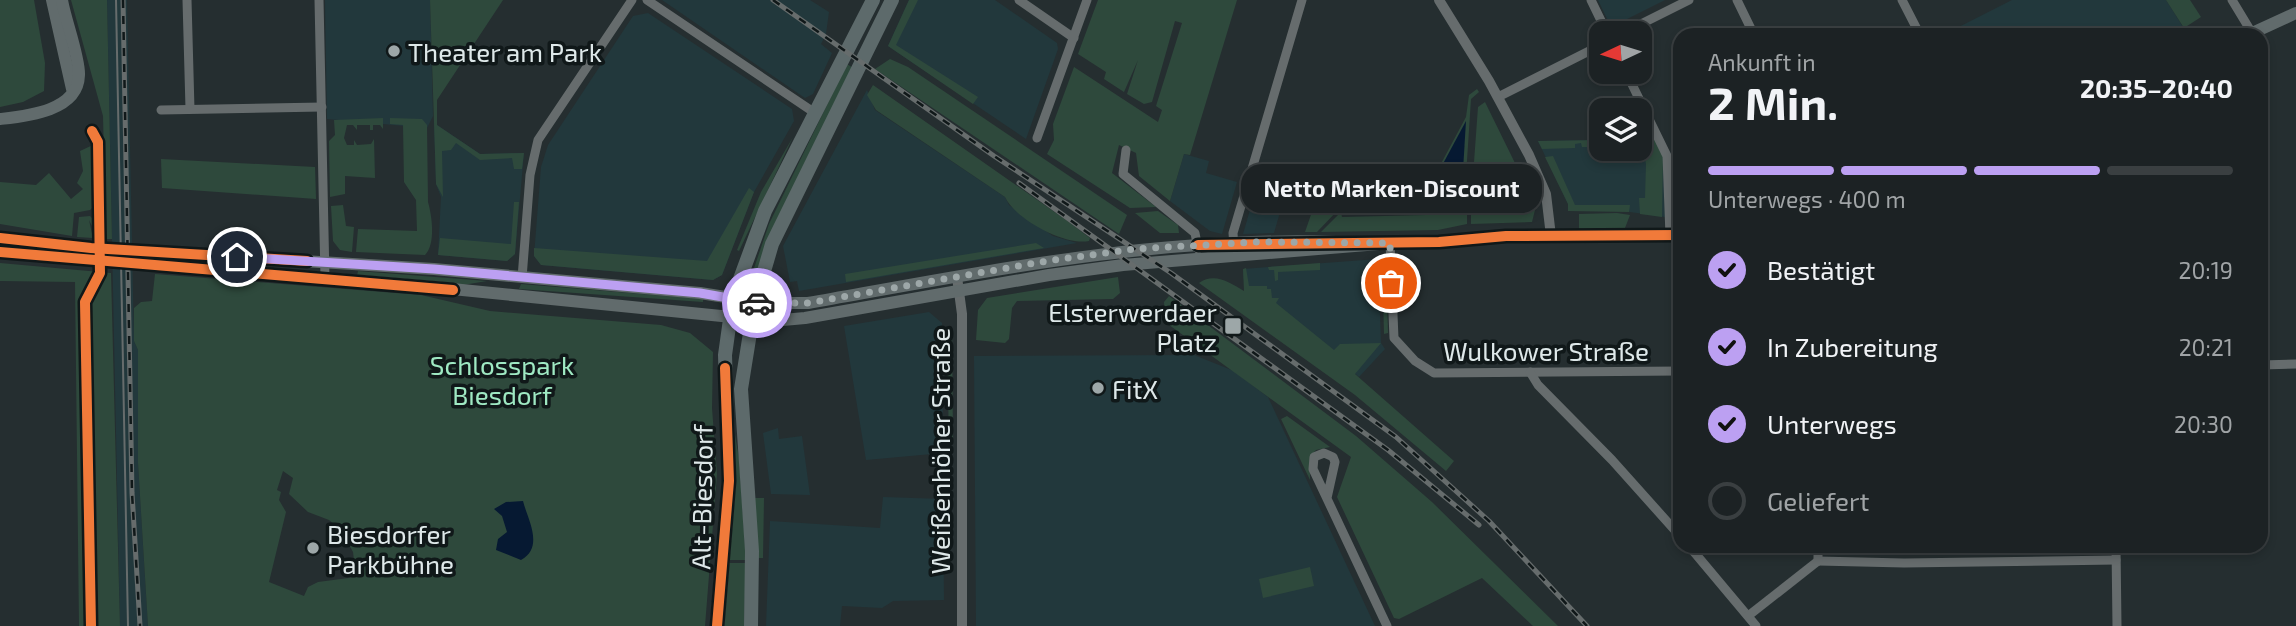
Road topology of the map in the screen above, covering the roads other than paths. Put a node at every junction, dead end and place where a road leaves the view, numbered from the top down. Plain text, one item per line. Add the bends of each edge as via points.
1 (52, 0) edge
2 (62, 0) edge
3 (187, 0) edge
4 (319, 0) edge
5 (632, 0) edge
6 (647, 0) edge
7 (873, 0) edge
8 (892, 0) edge
9 (1019, 0) edge
10 (1087, 0) edge
11 (1302, 0) edge
12 (1439, 0) edge
13 (1591, 0) edge
14 (1689, 0) edge
15 (1737, 0) edge
16 (1902, 0) edge
17 (2232, 0) edge
18 (2296, 13) edge
19 (1601, 21) edge
20 (1647, 21) edge
21 (1751, 28) edge
22 (1916, 28) edge
23 (2247, 28) edge
24 (2263, 28) edge
25 (1074, 38) junction
26 (1589, 51) edge
27 (1632, 84) edge
28 (72, 93) junction
29 (1498, 97) junction
30 (322, 107) junction
31 (190, 109) junction
32 (161, 110) dead end
33 (815, 113) junction
34 (0, 119) edge
35 (1037, 138) dead end
36 (1126, 150) dead end
37 (1673, 220) edge
38 (1551, 236) junction
39 (1673, 236) edge
40 (0, 238) edge
41 (1384, 244) junction
42 (1234, 249) junction
43 (1198, 251) junction
44 (0, 252) edge
45 (92, 255) junction
46 (326, 262) junction
47 (957, 276) junction
48 (324, 278) junction
49 (522, 278) junction
50 (960, 291) junction
51 (477, 292) junction
52 (733, 298) junction
53 (755, 302) junction
54 (729, 317) junction
55 (751, 320) junction
56 (2296, 364) edge
57 (2268, 365) edge
58 (1673, 371) edge
59 (1530, 372) junction
60 (1327, 498) dead end
61 (1673, 528) edge
62 (1695, 553) edge
63 (1818, 553) edge
64 (2116, 553) edge
65 (1818, 561) junction
66 (2116, 561) junction
67 (1748, 616) junction
68 (717, 626) edge
69 (751, 626) edge
70 (962, 626) edge
71 (1387, 626) edge
72 (1756, 626) edge
73 (2117, 626) edge

1 - 28 main road
2 - 28 main road via 79,75
3 - 31 street
4 - 30 street
5 - 49 street via 538,140 532,158
6 - 33 street
7 - 33 main road, Alt-Biesdorf
8 - 53 main road, Alt-Biesdorf via 772,244
9 - 25 street
10 - 25 street
11 - 42 street via 1233,233
12 - 29 street
13 - 19 street
14 - 20 street
15 - 21 street
16 - 22 street
17 - 23 street
18 - 24 main road
25 - 35 street
26 - 29 street
27 - 37 street via 1664,146
28 - 34 main road via 56,107
29 - 38 street via 1546,194
30 - 31 street
30 - 46 street
31 - 32 street
33 - 52 main road, Alt-Biesdorf via 765,211
36 - 43 street via 1123,174 1195,233
38 - 39 main road
38 - 41 main road
40 - 45 main road
41 - 42 main road
41 - 59 street, Wulkower Straße via 1394,338 1415,362 1441,375
42 - 43 main road
43 - 47 main road via 1058,259
43 - 50 main road
44 - 45 main road
45 - 46 main road via 141,251
45 - 48 main road via 142,265
46 - 48 street
46 - 49 main road
47 - 50 street, Weißenhöher Straße
47 - 53 main road via 808,303
48 - 51 main road
49 - 51 main road via 517,284
49 - 52 main road
50 - 55 main road via 786,321
50 - 70 street, Weißenhöher Straße
51 - 54 main road
52 - 53 main road
52 - 54 main road, Alt-Biesdorf
53 - 55 main road, Alt-Biesdorf
54 - 55 main road
54 - 68 main road, Alt-Biesdorf via 724,392 728,500
55 - 69 main road, Alt-Biesdorf via 741,389 752,551
56 - 57 street
58 - 59 street, Wulkower Straße
59 - 61 street
60 - 71 street
62 - 67 street
63 - 65 street
64 - 66 street
65 - 66 street
65 - 67 street
66 - 73 street
67 - 72 street

